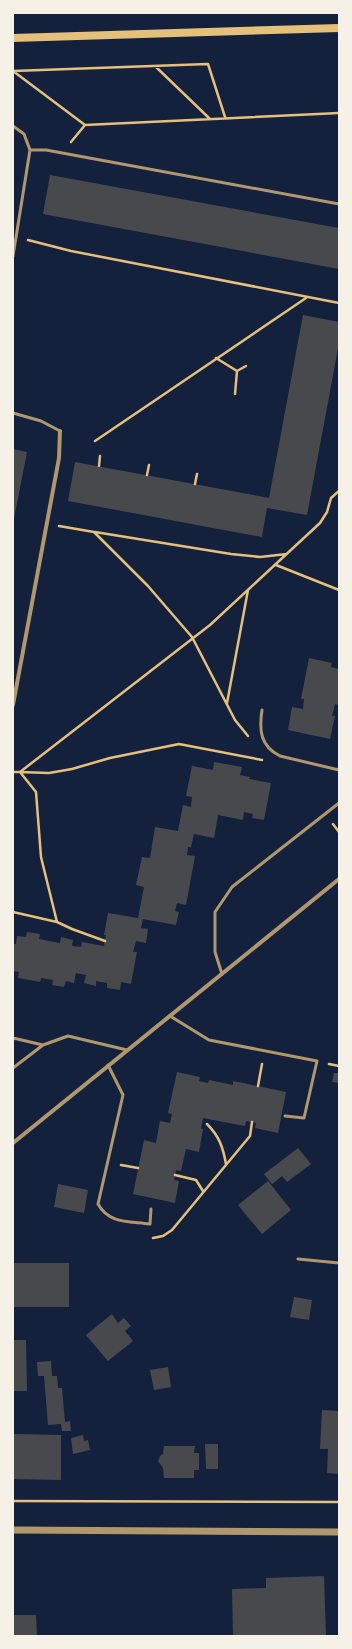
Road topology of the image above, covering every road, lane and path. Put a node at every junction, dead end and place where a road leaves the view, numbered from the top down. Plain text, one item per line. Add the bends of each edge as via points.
1 (339, 28) edge
2 (13, 38) edge
3 (154, 66) junction
4 (13, 71) edge
5 (339, 113) edge
6 (209, 118) junction
7 (225, 118) junction
8 (85, 125) junction
9 (13, 126) edge
10 (30, 150) junction
11 (62, 153) junction
12 (339, 204) edge
13 (18, 236) junction
14 (13, 256) edge
15 (307, 297) junction
16 (339, 303) edge
17 (216, 358) junction
18 (246, 366) dead end
19 (237, 371) junction
20 (235, 394) dead end
21 (13, 414) edge
22 (60, 431) joint
23 (95, 440) dead end
24 (100, 456) dead end
25 (149, 465) dead end
26 (98, 466) dead end
27 (197, 474) dead end
28 (147, 475) dead end
29 (195, 484) dead end
30 (339, 491) edge
31 (47, 524) junction
32 (94, 532) junction
33 (288, 554) junction
34 (276, 565) junction
35 (248, 590) junction
36 (339, 590) edge
37 (192, 637) junction
38 (226, 703) junction
39 (13, 705) edge
40 (262, 710) dead end
41 (249, 737) dead end
42 (266, 758) dead end
43 (339, 770) edge
44 (13, 772) edge
45 (20, 772) junction
46 (339, 803) edge
47 (339, 879) edge
48 (13, 912) edge
49 (57, 922) junction
50 (105, 941) dead end
51 (222, 974) junction
52 (170, 1016) junction
53 (13, 1038) edge
54 (43, 1045) junction
55 (127, 1050) junction
56 (262, 1061) dead end
57 (108, 1065) junction
58 (13, 1068) edge
59 (258, 1086) dead end
60 (285, 1116) dead end
61 (252, 1122) dead end
62 (207, 1124) dead end
63 (13, 1143) edge
64 (108, 1162) junction
65 (226, 1164) junction
66 (138, 1168) dead end
67 (175, 1175) dead end
68 (203, 1191) junction
69 (151, 1209) dead end
70 (152, 1238) dead end
71 (298, 1259) dead end
72 (339, 1263) edge
73 (13, 1501) edge
74 (339, 1502) edge
75 (13, 1530) edge
76 (339, 1532) edge

1 - 2 main road
3 - 4 path
3 - 6 path
3 - 7 path via 208,64
4 - 8 path
5 - 7 path
6 - 7 path
6 - 8 path
8 - 11 path
9 - 10 lane via 24,134
10 - 11 lane
10 - 13 lane
11 - 12 lane
13 - 14 lane
13 - 15 path via 72,251
15 - 16 path
15 - 17 path
17 - 19 path
17 - 23 path
18 - 19 path
19 - 20 path
21 - 22 lane via 41,421
22 - 31 street via 59,458
24 - 26 path
25 - 28 path
27 - 29 path
30 - 33 path via 331,498 320,523
31 - 32 path
31 - 39 street
32 - 33 path via 231,554 260,557
32 - 37 path via 148,586
33 - 34 path
34 - 35 path
34 - 36 path
35 - 37 path via 210,625
35 - 38 path
37 - 38 path
37 - 45 path
38 - 41 path via 235,720
40 - 43 lane via 259,728 273,752 280,756
42 - 45 path via 262,761 179,744 50,773
44 - 45 path
45 - 49 path via 36,792 41,857
46 - 51 lane via 232,887 215,912 214,952
47 - 51 street
48 - 49 path
49 - 50 path
51 - 52 street
52 - 55 street
52 - 60 lane via 209,1040 317,1061 304,1118
53 - 54 lane
54 - 55 lane via 68,1036
54 - 58 lane
55 - 57 street
56 - 59 path
57 - 63 street
57 - 64 lane via 123,1095
61 - 65 path via 250,1136
62 - 65 path via 222,1145
64 - 66 path
64 - 69 lane via 98,1204 103,1214 113,1219 150,1224
65 - 68 path
67 - 68 path via 196,1180
68 - 70 path via 172,1230 163,1236
71 - 72 lane
73 - 74 path
75 - 76 street

